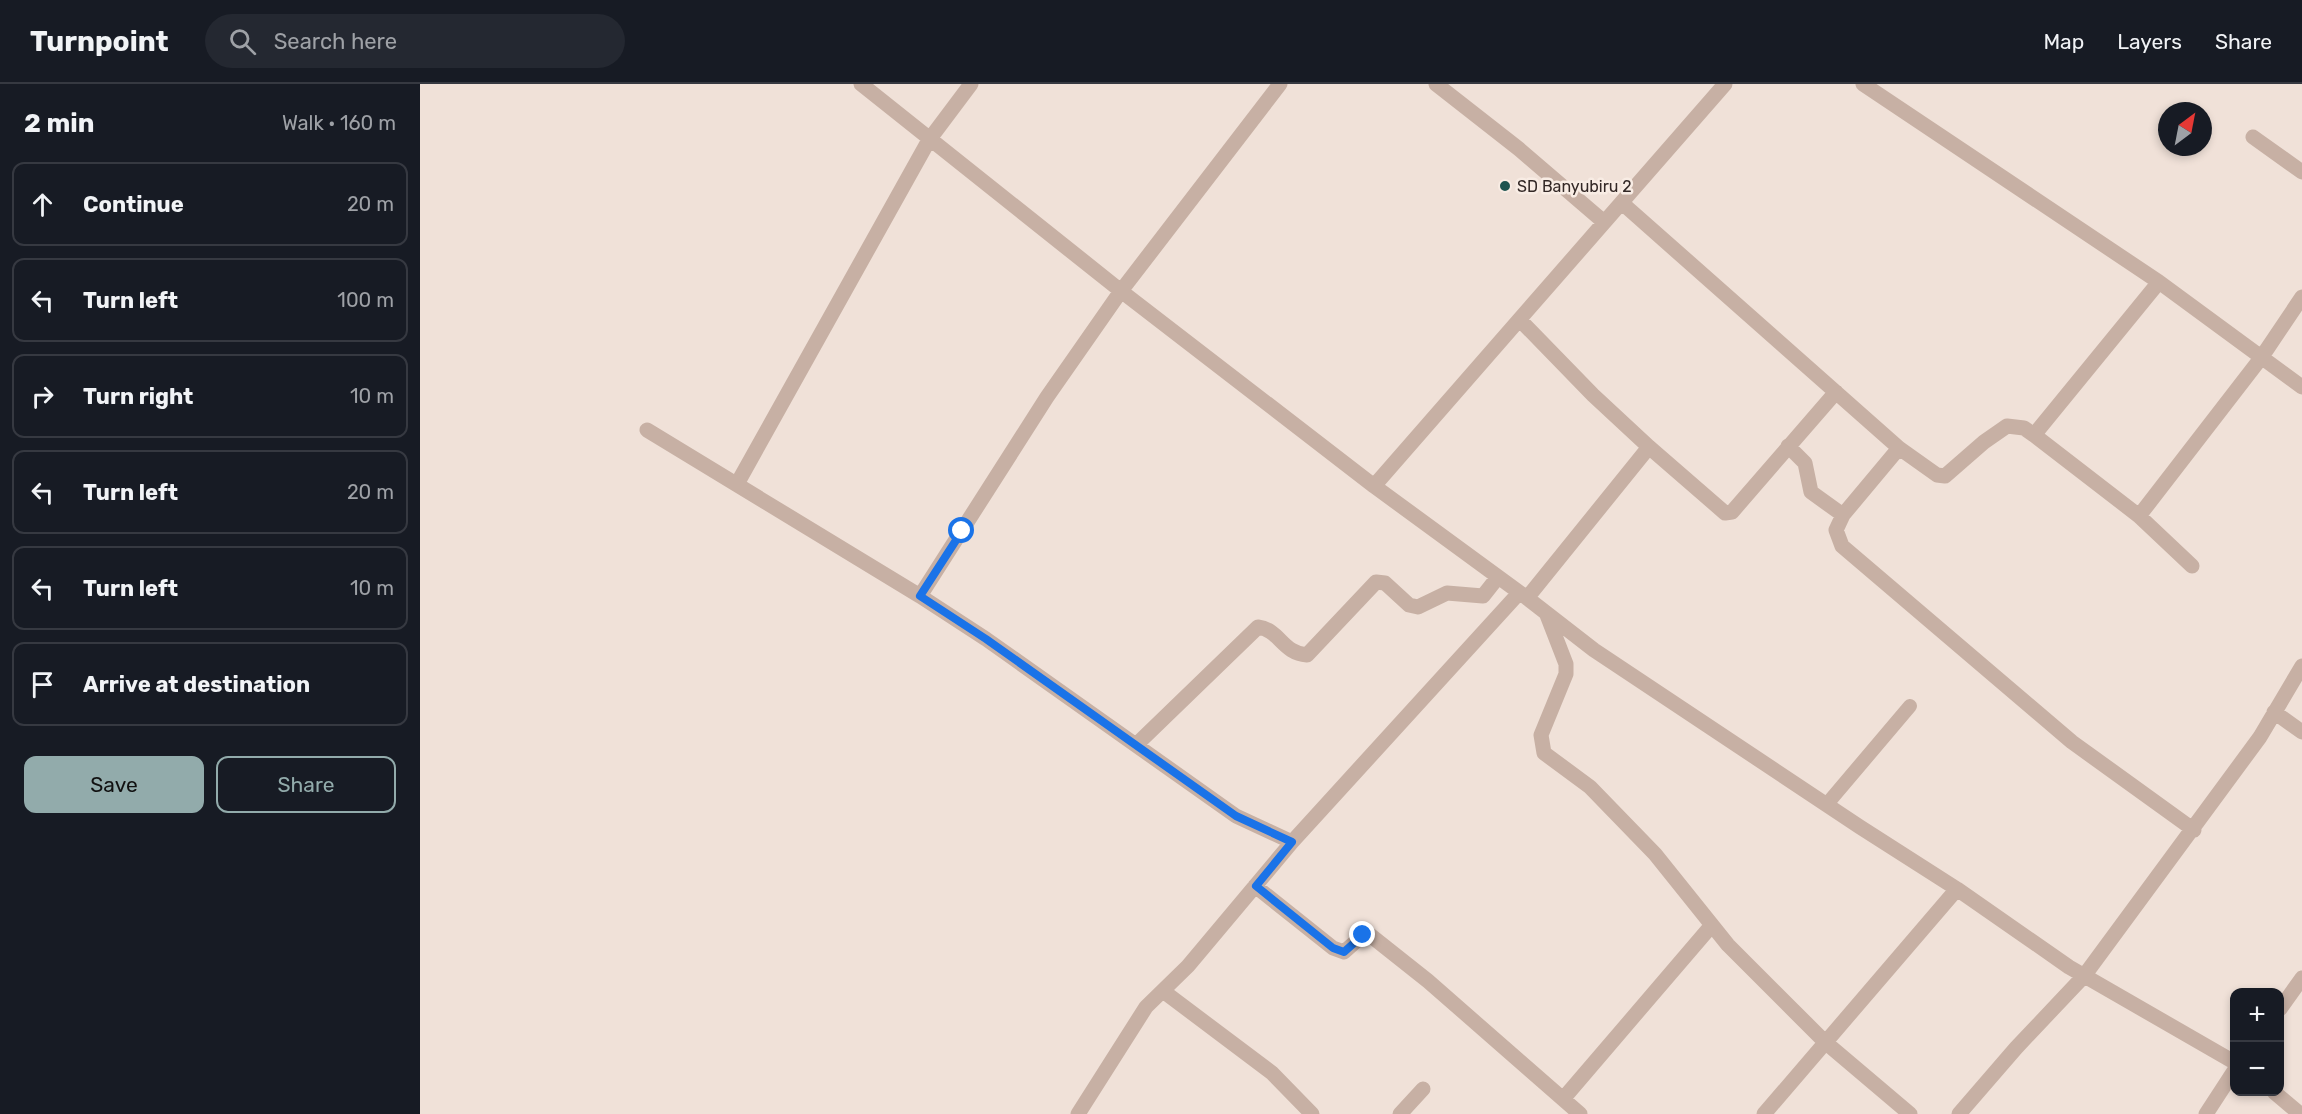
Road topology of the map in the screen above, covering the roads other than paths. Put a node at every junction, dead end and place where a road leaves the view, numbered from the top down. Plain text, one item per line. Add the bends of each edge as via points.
1 (861, 84) edge
2 (971, 84) edge
3 (1280, 84) edge
4 (1437, 84) edge
5 (1725, 84) edge
6 (1863, 84) edge
7 (2253, 137) dead end
8 (929, 140) junction
9 (2302, 172) edge
10 (1622, 203) junction
11 (1604, 222) junction
12 (2159, 282) junction
13 (1121, 291) junction
14 (2302, 297) edge
15 (1520, 320) junction
16 (2261, 358) junction
17 (2302, 387) edge
18 (1836, 392) junction
19 (647, 430) dead end
20 (2034, 435) junction
21 (1788, 446) junction
22 (1648, 447) junction
23 (1899, 448) junction
24 (738, 484) junction
25 (1374, 486) junction
26 (1843, 515) junction
27 (2139, 516) junction
28 (2192, 566) dead end
29 (1498, 577) junction
30 (1523, 595) junction
31 (920, 596) junction
32 (1547, 613) junction
33 (2302, 666) edge
34 (1910, 706) dead end
35 (2274, 712) junction
36 (2302, 732) edge
37 (1136, 746) junction
38 (1827, 804) junction
39 (2194, 830) junction
40 (1292, 842) junction
41 (1256, 886) junction
42 (1957, 889) junction
43 (1712, 925) junction
44 (2084, 976) junction
45 (2302, 978) edge
46 (1163, 991) junction
47 (2284, 1003) edge
48 (1825, 1042) junction
49 (2230, 1059) edge
50 (2230, 1078) edge
51 (1423, 1089) dead end
52 (2279, 1096) edge
53 (1563, 1099) junction
54 (1078, 1114) edge
55 (1312, 1114) edge
56 (1401, 1114) edge
57 (1580, 1114) edge
58 (1764, 1114) edge
59 (1910, 1114) edge
60 (1959, 1114) edge
61 (2206, 1114) edge
62 (2300, 1114) edge

1 - 8 street
2 - 8 street
3 - 13 street
4 - 11 street
5 - 10 street
6 - 12 street
7 - 9 street
8 - 13 street
8 - 24 street
10 - 11 street
10 - 18 street
11 - 15 street
12 - 16 street
12 - 20 street
13 - 25 street
13 - 31 street via 1047,397
14 - 16 street
15 - 22 street
15 - 25 street
16 - 17 street
16 - 27 street
18 - 21 street
18 - 23 street
19 - 24 street
20 - 23 street via 2024,428 2007,426 1946,476 1938,475
20 - 27 street
21 - 22 street via 1732,512 1725,513
21 - 26 street via 1804,463 1811,492
22 - 30 street
23 - 26 street
24 - 31 street
25 - 29 street
26 - 39 street via 1836,530 1842,546 2072,742
27 - 28 street
29 - 30 street
29 - 37 street via 1483,596 1447,593 1418,607 1384,583 1376,582 1307,655 1294,654 1266,628 1258,627
30 - 32 street
30 - 40 street
31 - 37 street
32 - 38 street via 1594,650
32 - 43 street via 1566,674 1541,735 1544,753 1590,788 1655,854
33 - 35 street
34 - 38 lane
35 - 36 street
35 - 39 street
37 - 40 street via 1236,816
38 - 42 street
39 - 44 street
40 - 41 street
41 - 46 street
41 - 53 street via 1333,948 1344,952 1363,935 1370,935
42 - 44 street
42 - 48 street
43 - 48 street
43 - 53 street
44 - 49 street
44 - 60 street
45 - 47 street
46 - 54 street via 1146,1007
46 - 55 street via 1272,1073
48 - 58 street
48 - 59 street
50 - 61 street
51 - 56 street
52 - 62 street
53 - 57 street

